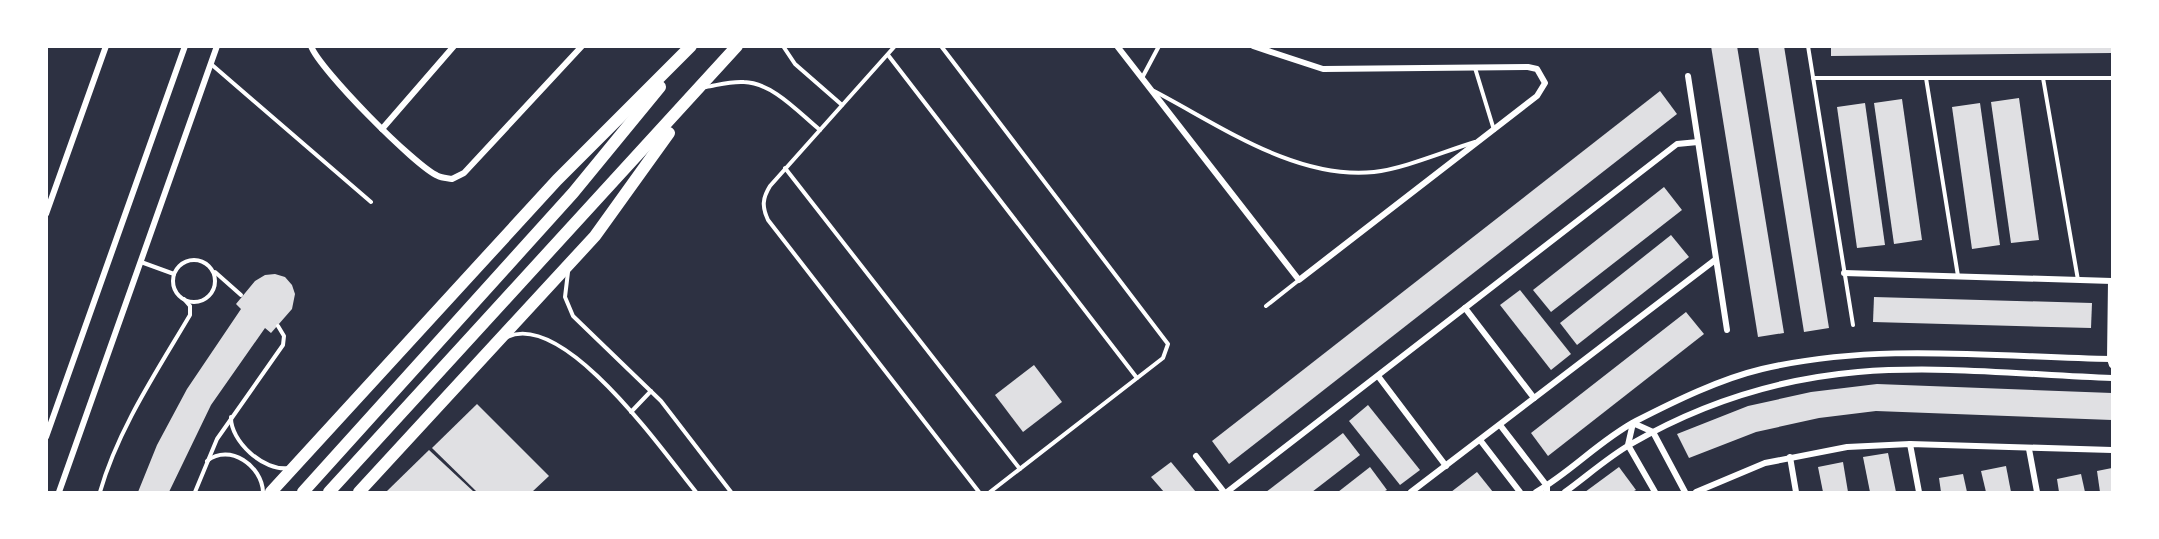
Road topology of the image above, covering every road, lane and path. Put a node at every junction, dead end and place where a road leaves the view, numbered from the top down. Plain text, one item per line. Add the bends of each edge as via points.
1 (106, 46) edge
2 (186, 46) edge
3 (218, 46) edge
4 (311, 46) edge
5 (454, 46) edge
6 (582, 46) edge
7 (692, 46) edge
8 (737, 46) edge
9 (783, 46) edge
10 (895, 46) edge
11 (941, 46) edge
12 (1117, 46) edge
13 (1159, 46) edge
14 (1253, 46) edge
15 (1808, 46) edge
16 (888, 55) junction
17 (211, 64) junction
18 (1475, 68) junction
19 (1688, 76) dead end
20 (1142, 78) junction
21 (1813, 78) junction
22 (1926, 78) junction
23 (2043, 78) junction
24 (2112, 78) edge
25 (701, 89) junction
26 (1151, 90) junction
27 (842, 105) junction
28 (382, 129) junction
29 (820, 130) junction
30 (1494, 130) junction
31 (1482, 140) junction
32 (1698, 142) junction
33 (785, 168) junction
34 (371, 202) dead end
35 (46, 214) edge
36 (576, 256) junction
37 (1715, 260) junction
38 (141, 262) junction
39 (214, 272) junction
40 (1844, 273) junction
41 (174, 274) junction
42 (1958, 276) junction
43 (1299, 280) junction
44 (2078, 280) junction
45 (2112, 281) edge
46 (241, 295) dead end
47 (183, 299) junction
48 (1266, 306) dead end
49 (1466, 308) junction
50 (1853, 325) dead end
51 (278, 326) dead end
52 (1727, 330) dead end
53 (491, 348) junction
54 (2112, 361) edge
55 (1378, 376) junction
56 (1137, 378) junction
57 (2112, 378) edge
58 (651, 390) junction
59 (1534, 398) junction
60 (631, 412) junction
61 (231, 416) junction
62 (1634, 423) junction
63 (1500, 425) junction
64 (1653, 432) junction
65 (46, 437) edge
66 (1480, 440) junction
67 (1910, 444) junction
68 (1628, 445) junction
69 (2029, 449) junction
70 (2112, 450) edge
71 (1196, 456) dead end
72 (1790, 458) junction
73 (207, 462) junction
74 (1446, 466) junction
75 (294, 467) junction
76 (1020, 469) junction
77 (1547, 489) edge
78 (59, 492) edge
79 (100, 492) edge
80 (195, 492) edge
81 (263, 492) edge
82 (271, 492) edge
83 (303, 492) edge
84 (329, 492) edge
85 (359, 492) edge
86 (696, 492) edge
87 (731, 492) edge
88 (979, 492) edge
89 (990, 492) edge
90 (1225, 492) edge
91 (1411, 492) edge
92 (1520, 492) edge
93 (1536, 492) edge
94 (1565, 492) edge
95 (1655, 492) edge
96 (1685, 492) edge
97 (1696, 492) edge
98 (1796, 492) edge
99 (1919, 492) edge
100 (2037, 492) edge

1 - 35 street
2 - 65 street
3 - 17 street
4 - 28 street via 318,61
5 - 28 street
6 - 28 street via 464,173 452,179 437,176
7 - 75 main road via 557,180
7 - 83 main road via 573,193
8 - 25 main road
9 - 27 lane via 795,64
10 - 16 lane
11 - 56 lane via 1165,340 1168,349 1163,358
12 - 20 street
13 - 20 lane
14 - 18 street via 1323,69
15 - 21 lane
16 - 27 lane
16 - 56 lane
17 - 34 lane
17 - 38 street
18 - 30 lane
18 - 30 street via 1528,67 1543,76 1543,90
19 - 32 street
20 - 26 street
21 - 22 lane
21 - 40 lane
22 - 23 lane
22 - 42 lane
23 - 24 lane
23 - 44 lane
25 - 29 lane via 735,82 758,84
25 - 36 main road via 595,236
25 - 84 main road
26 - 31 lane via 1282,158 1349,174 1377,172
26 - 43 street
27 - 29 lane
29 - 33 lane
30 - 31 street
31 - 43 street
32 - 37 street
32 - 49 street via 1677,144
33 - 76 lane
33 - 88 lane via 765,194 768,220
36 - 53 main road
36 - 58 lane via 565,285 573,316
37 - 52 street
37 - 59 street
38 - 41 lane
38 - 78 street
39 - 41 lane via 197,259 183,262
39 - 46 lane
39 - 47 lane via 216,285 209,297 197,302
40 - 42 street
40 - 50 lane
41 - 47 lane via 174,288
42 - 44 street
43 - 48 lane
44 - 45 street
45 - 54 street
47 - 79 lane via 190,306 190,315 149,384
49 - 55 street
49 - 59 street
51 - 61 lane via 284,336 283,345
53 - 60 lane via 521,333 551,341 564,347
53 - 85 main road
54 - 62 street via 1925,353 1850,354 1760,370
55 - 74 street
55 - 90 street
56 - 76 lane
57 - 64 street via 1923,370 1860,372 1767,387
58 - 60 lane
58 - 87 lane
59 - 63 street
60 - 86 lane
61 - 73 lane
61 - 75 lane via 237,439 261,460 277,468
62 - 64 street
62 - 68 street
62 - 77 street
63 - 66 street
63 - 77 street
64 - 68 street
64 - 96 street
66 - 74 street
66 - 92 street
67 - 69 street
67 - 72 street via 1847,447
67 - 99 street
68 - 94 street
68 - 95 street
69 - 70 street
69 - 100 street
71 - 90 street
72 - 97 street via 1765,463
72 - 98 street
73 - 80 lane
73 - 81 lane via 221,453 236,455 259,476
74 - 91 street
75 - 82 main road
76 - 89 lane
77 - 93 street

